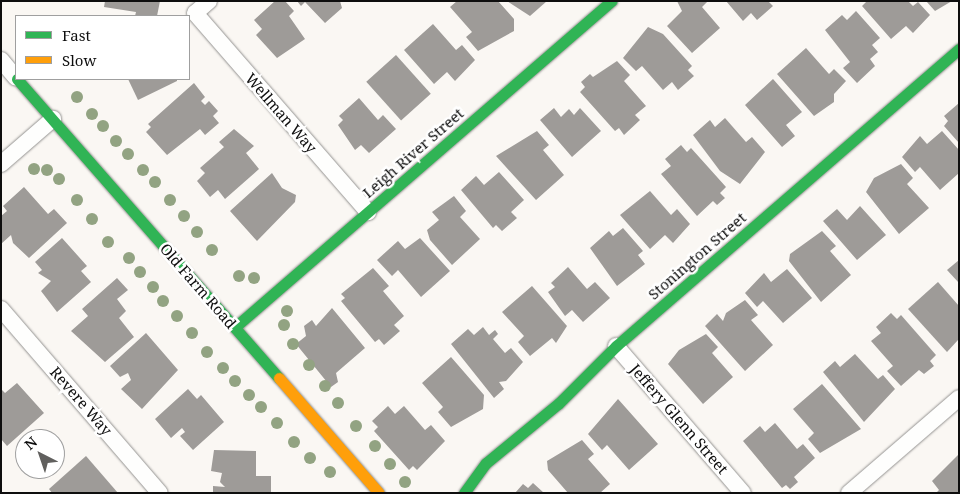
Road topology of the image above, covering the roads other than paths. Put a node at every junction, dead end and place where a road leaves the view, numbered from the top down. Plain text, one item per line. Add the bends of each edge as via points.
1 (209, 1) edge
2 (611, 1) edge
3 (959, 49) edge
4 (1, 60) edge
5 (15, 76) edge
6 (19, 80) edge
7 (53, 119) junction
8 (1, 164) edge
9 (368, 212) junction
10 (4, 319) edge
11 (235, 328) junction
12 (616, 346) junction
13 (959, 398) edge
14 (160, 493) edge
15 (379, 493) edge
16 (464, 493) edge
17 (743, 493) edge
18 (849, 493) edge

1 - 9 street, Wellman Way via 195,13
2 - 9 street, Leigh River Street
3 - 12 street, Stonington Street
4 - 5 street, Old Farm Road
6 - 7 street, Old Farm Road
7 - 8 street
7 - 11 street, Old Farm Road
9 - 11 street, Leigh River Street
10 - 14 street, Revere Way
11 - 15 street, Old Farm Road
12 - 16 street, Stonington Street via 559,403 486,463
12 - 17 street, Jeffery Glenn Street
13 - 18 street

